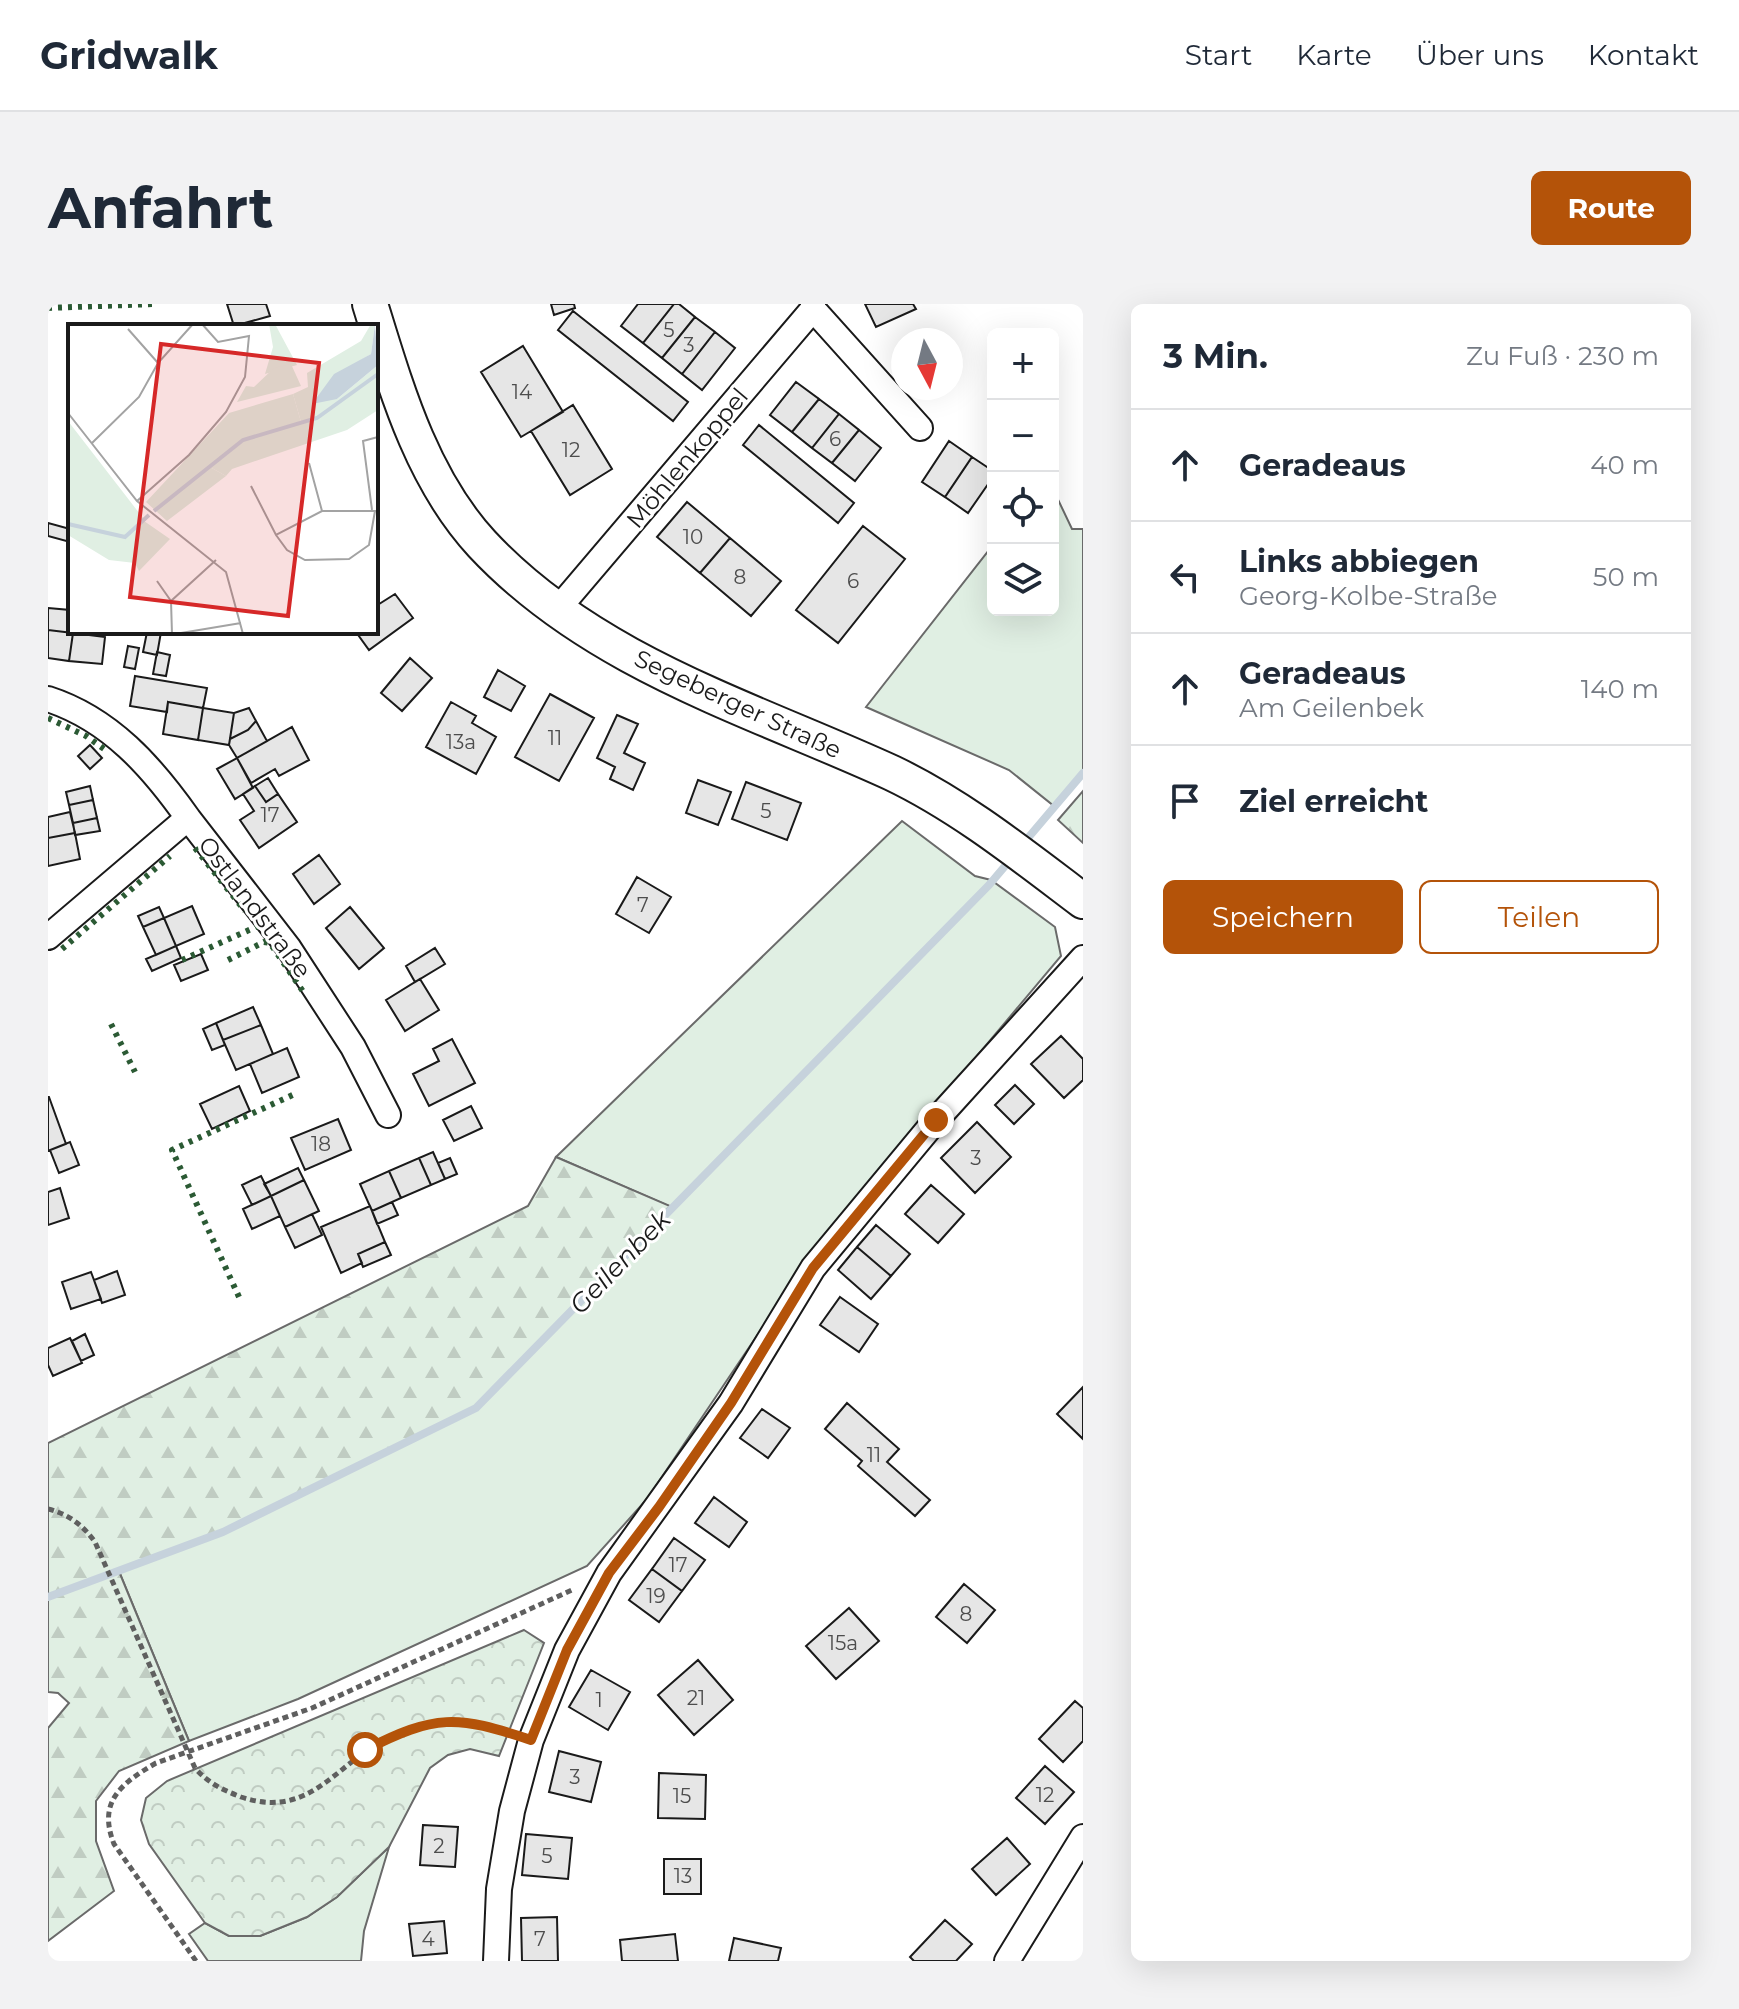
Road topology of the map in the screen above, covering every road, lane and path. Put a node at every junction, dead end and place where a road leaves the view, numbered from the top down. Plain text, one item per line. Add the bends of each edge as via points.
1 (370, 304) edge
2 (813, 307) edge
3 (376, 324) edge
4 (378, 330) edge
5 (920, 428) dead end
6 (557, 610) junction
7 (48, 699) edge
8 (188, 818) junction
9 (1083, 901) edge
10 (48, 937) edge
11 (1083, 958) edge
12 (388, 1115) dead end
13 (48, 1509) edge
14 (609, 1573) junction
15 (531, 1740) junction
16 (188, 1751) junction
17 (1083, 1837) edge
18 (196, 1961) edge
19 (496, 1961) edge
20 (1007, 1961) edge

1 - 3 main road, Segeberger Straße
2 - 5 street
2 - 6 street, Möhlenkoppel
4 - 6 main road, Segeberger Straße via 433,473 481,542
6 - 9 main road, Segeberger Straße via 666,676 943,799
7 - 8 street via 132,750
8 - 10 street, Ostlandstraße
8 - 12 street, Ostlandstraße via 288,947 353,1047
11 - 14 street via 936,1120 813,1268 731,1403
13 - 16 path via 85,1528 104,1556
14 - 15 street via 567,1650
14 - 16 path via 312,1708
15 - 16 path via 466,1721 423,1725 365,1750 314,1791 278,1804 258,1802 206,1781
15 - 19 street via 499,1889
16 - 18 path via 134,1775 116,1791 107,1828
17 - 20 street

